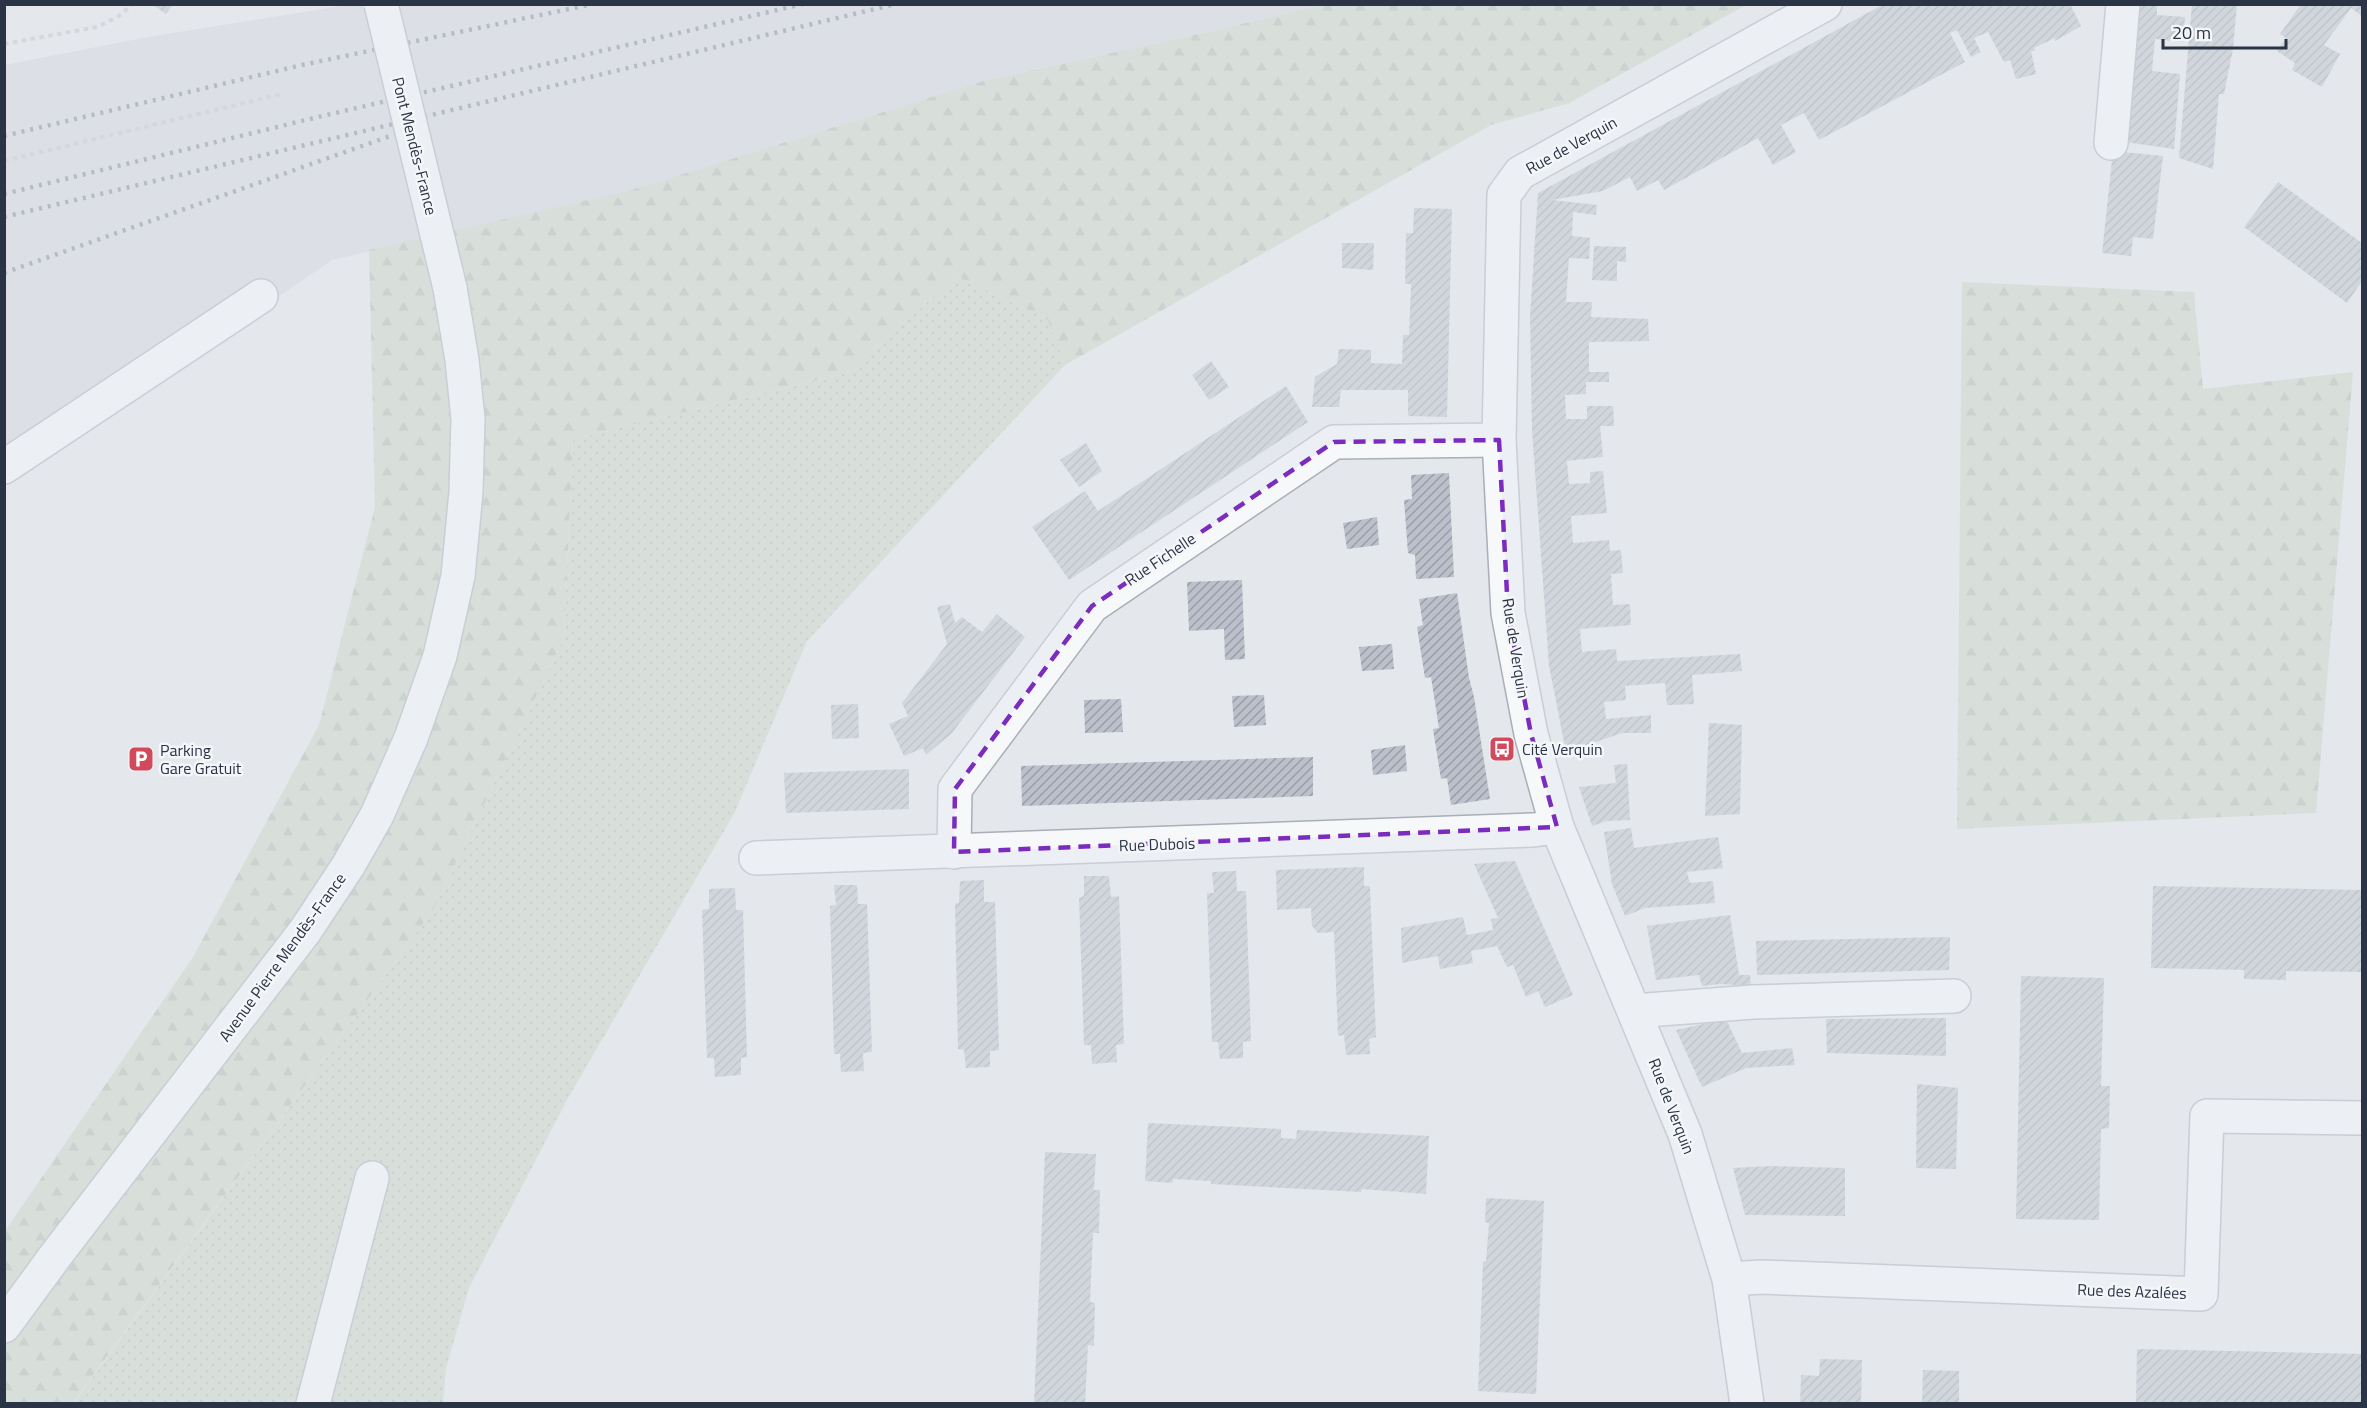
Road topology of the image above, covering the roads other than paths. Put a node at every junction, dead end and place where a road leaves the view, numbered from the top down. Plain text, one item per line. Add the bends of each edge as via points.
1 (381, 4) edge
2 (1825, 4) edge
3 (2123, 4) edge
4 (2111, 143) dead end
5 (450, 288) joint
6 (261, 296) dead end
7 (1499, 440) junction
8 (4, 467) edge
9 (1557, 827) junction
10 (954, 852) junction
11 (756, 858) dead end
12 (1954, 996) dead end
13 (1634, 1011) junction
14 (2362, 1118) edge
15 (372, 1178) dead end
16 (1729, 1279) junction
17 (4, 1326) edge
18 (313, 1404) edge
19 (1747, 1404) edge

1 - 5 street, Pont Mendès-France, bridge
2 - 7 street, Rue de Verquin via 1520,173 1504,195
3 - 4 street
5 - 17 street, Avenue Pierre Mendès-France via 468,418 466,492 458,576 440,656 411,738 366,836 305,931
6 - 8 street
7 - 9 street, Rue de Verquin via 1508,613 1531,734
7 - 10 street, Rue Fichelle via 1334,442 1092,606 956,789
9 - 10 street, Rue Dubois
9 - 13 street, Rue de Verquin
10 - 11 street, Rue Dubois
12 - 13 street via 1753,1002
13 - 16 street, Rue de Verquin via 1685,1134
14 - 16 street, Rue des Azalées via 2207,1116 2201,1294 1762,1276
15 - 18 street
16 - 19 street, Rue de Verquin

